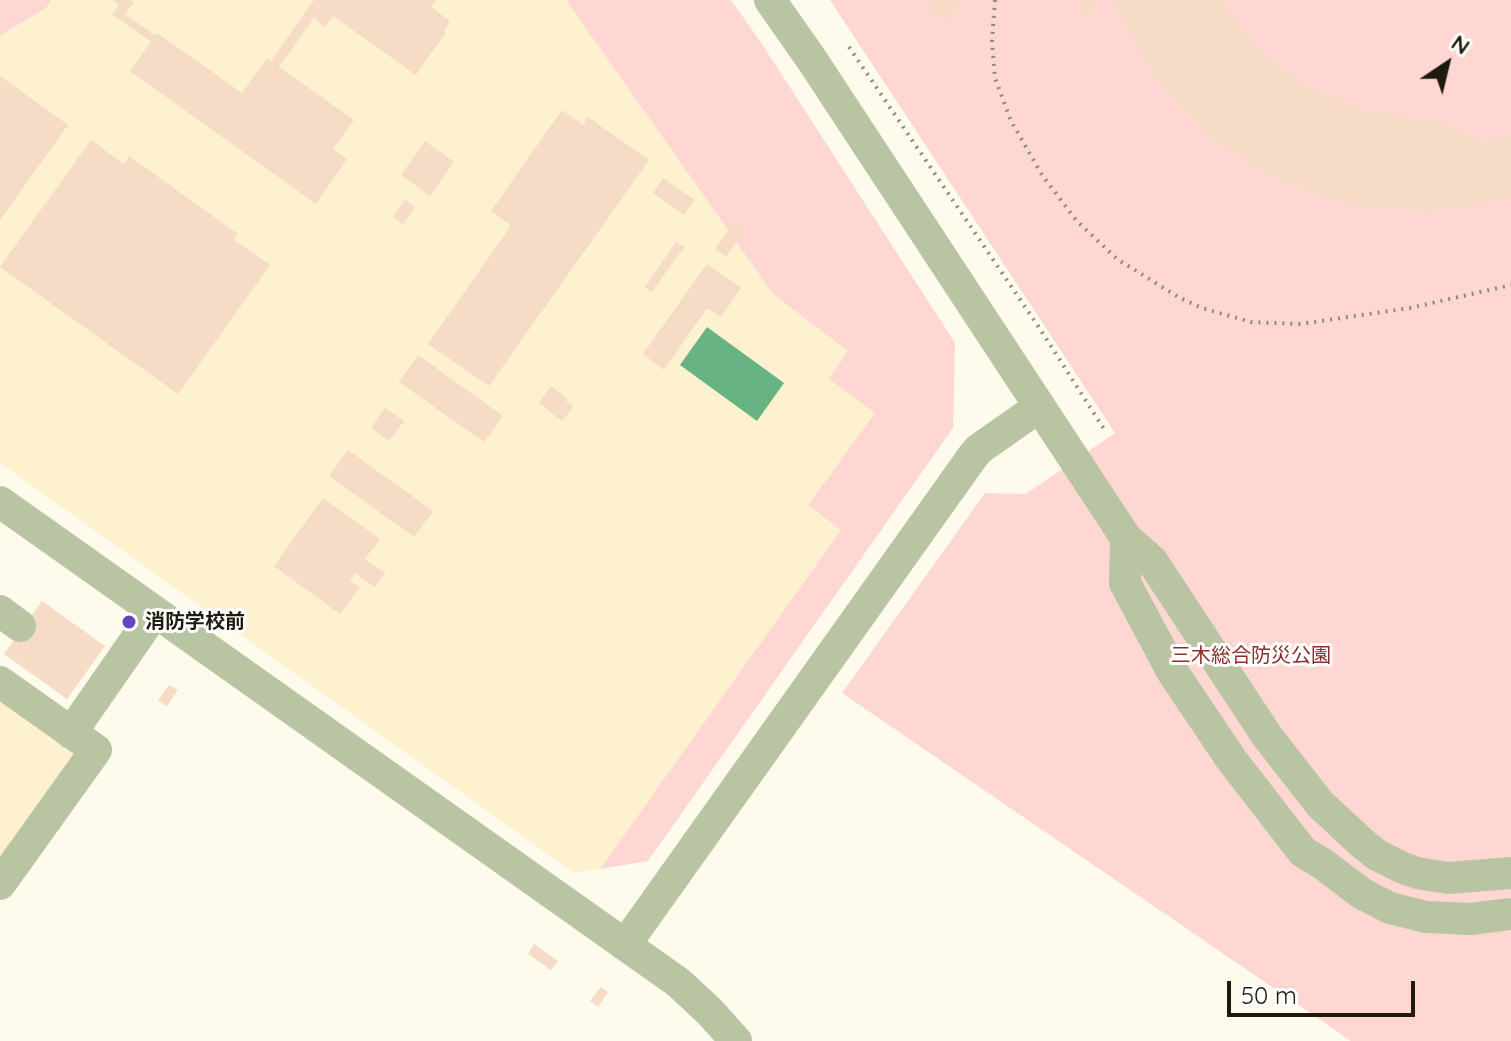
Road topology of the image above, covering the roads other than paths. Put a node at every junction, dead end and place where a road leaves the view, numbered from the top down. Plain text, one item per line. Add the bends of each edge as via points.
1 (770, 0) edge
2 (1039, 407) junction
3 (0, 502) edge
4 (1126, 538) junction
5 (155, 612) junction
6 (0, 682) edge
7 (71, 733) junction
8 (1511, 873) edge
9 (0, 884) edge
10 (1511, 914) edge
11 (625, 945) junction
12 (736, 1041) edge

1 - 2 street
2 - 4 street
2 - 11 street via 973,456
3 - 5 street
4 - 8 street via 1162,553 1225,634 1331,794 1351,834 1377,855 1417,873 1448,878
4 - 10 street via 1125,583 1172,671 1303,852 1390,908 1426,917
5 - 7 street
5 - 11 street
6 - 7 street
7 - 9 street via 96,750
11 - 12 street via 679,983

